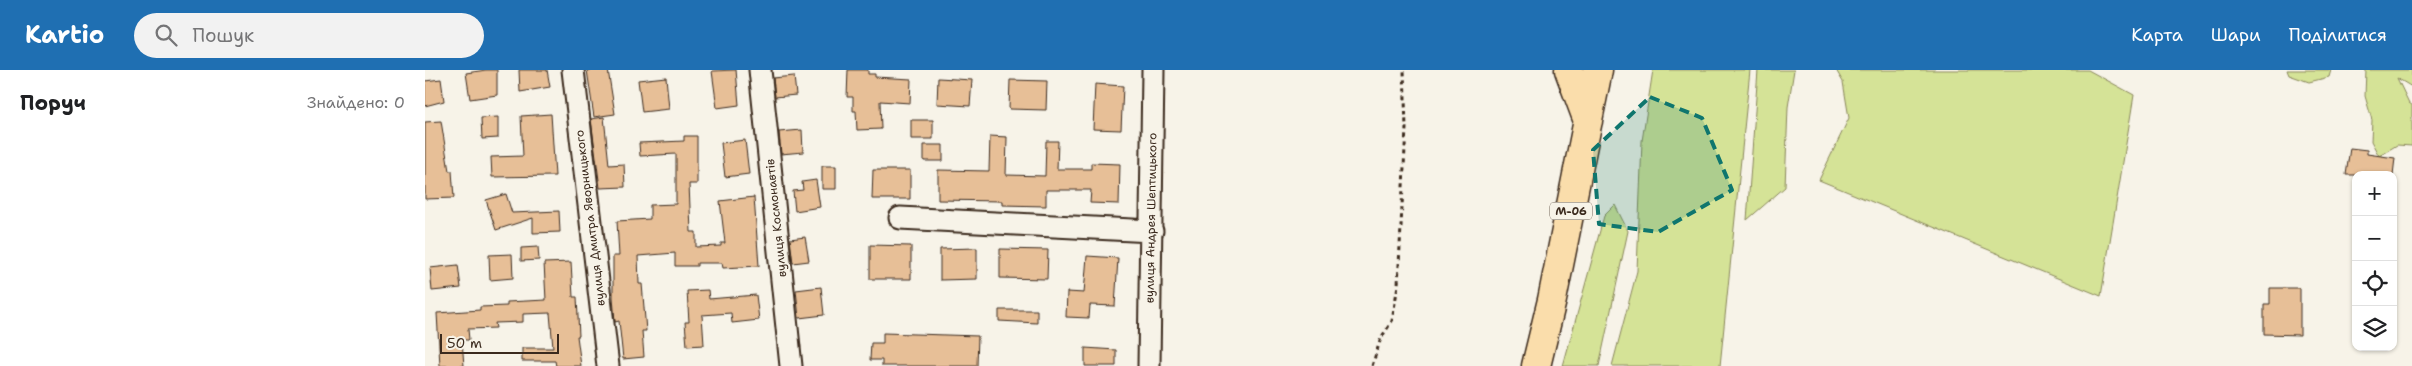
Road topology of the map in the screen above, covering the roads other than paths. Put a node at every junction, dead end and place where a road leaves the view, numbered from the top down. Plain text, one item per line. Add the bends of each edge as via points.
1 (573, 70) edge
2 (760, 70) edge
3 (1153, 70) edge
4 (1569, 70) edge
5 (1598, 70) edge
6 (1589, 123) junction
7 (900, 218) dead end
8 (1152, 231) junction
9 (608, 366) edge
10 (791, 366) edge
11 (1149, 366) edge
12 (1535, 366) edge

1 - 9 street, вулиця Дмитра Яворницького
2 - 10 street, вулиця Космонавтів
3 - 8 street, вулиця Андрея Шептицького
4 - 6 highway
5 - 6 highway, М-06
6 - 12 highway, М-06 via 1553,300
7 - 8 street
8 - 11 street, вулиця Андрея Шептицького

